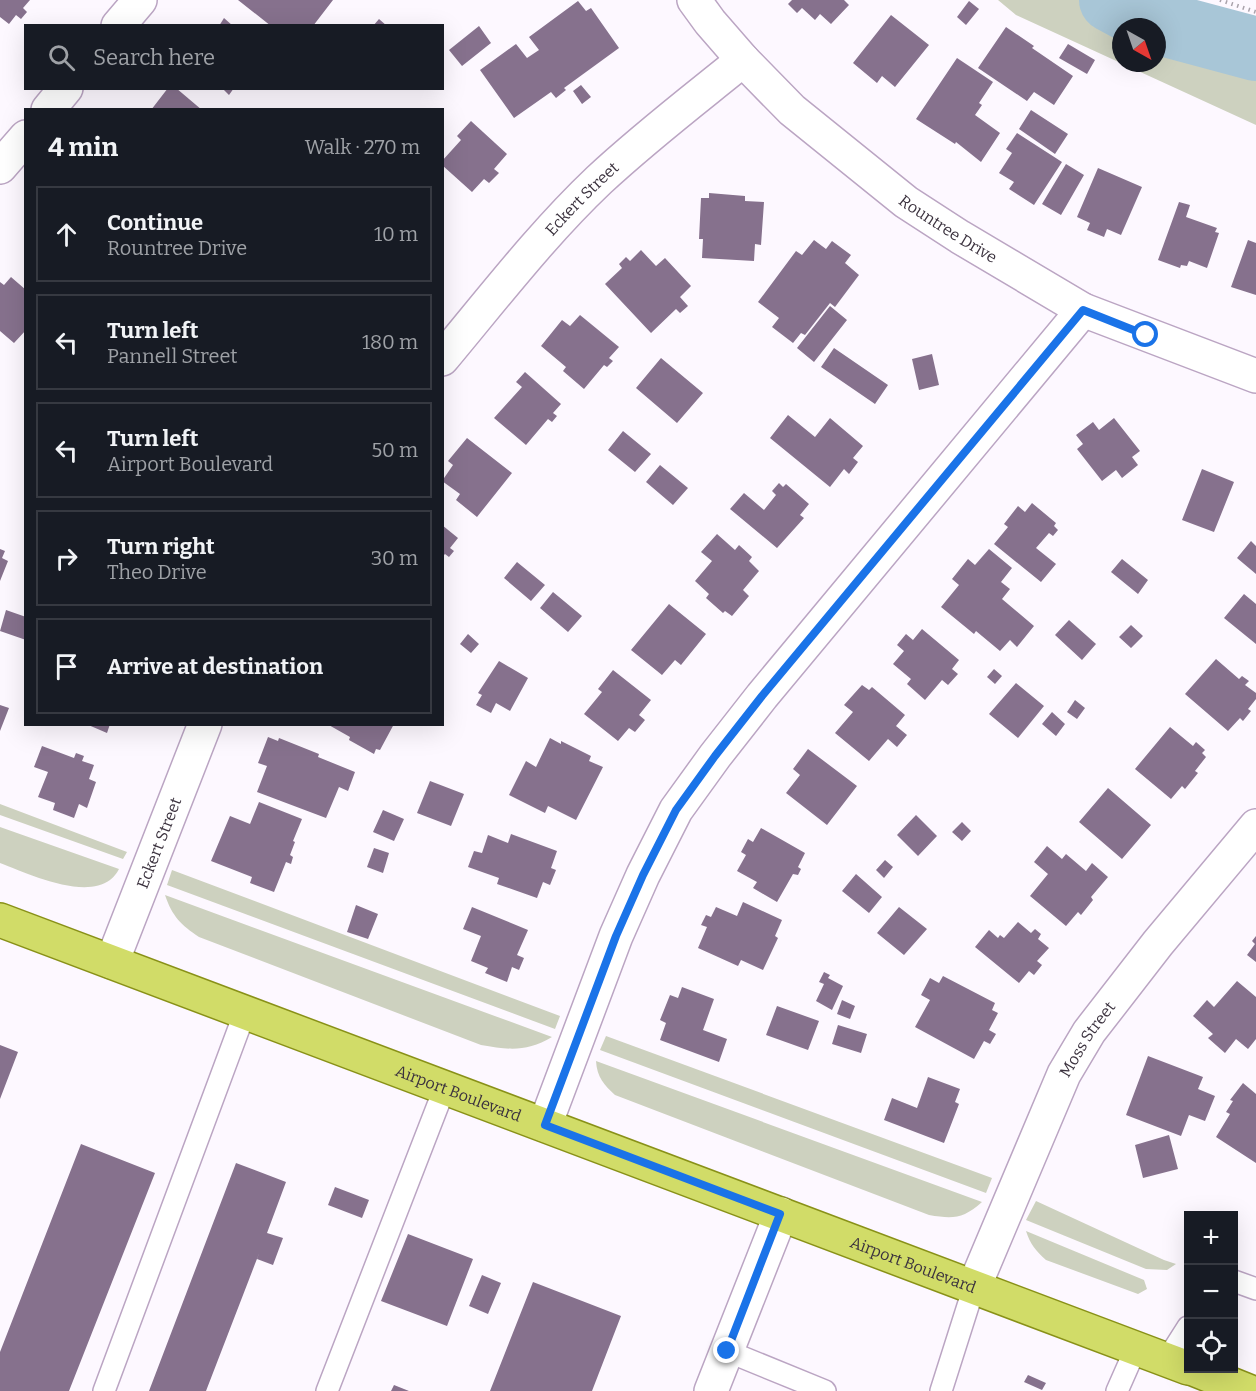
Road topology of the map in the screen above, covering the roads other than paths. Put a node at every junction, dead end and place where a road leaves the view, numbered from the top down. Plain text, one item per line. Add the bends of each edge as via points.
1 (140, 0) edge
2 (694, 0) edge
3 (120, 24) edge
4 (744, 60) junction
5 (64, 90) edge
6 (50, 108) edge
7 (24, 139) edge
8 (0, 167) edge
9 (1083, 310) junction
10 (444, 357) edge
11 (1256, 376) edge
12 (204, 726) edge
13 (1256, 826) edge
14 (0, 920) edge
15 (112, 962) junction
16 (245, 1012) junction
17 (445, 1087) junction
18 (545, 1125) junction
19 (780, 1214) junction
20 (1238, 1283) edge
21 (974, 1287) junction
22 (1256, 1288) edge
23 (1136, 1348) junction
24 (727, 1351) junction
25 (1182, 1365) edge
26 (1228, 1387) edge
27 (104, 1391) edge
28 (327, 1391) edge
29 (711, 1391) edge
30 (825, 1391) edge
31 (941, 1391) edge
32 (1117, 1391) edge

1 - 3 street
2 - 4 street, Rountree Drive
4 - 9 street, Rountree Drive via 792,110 906,202
4 - 10 street, Eckert Street via 599,181 549,232
5 - 6 street
7 - 8 street
9 - 11 street, Rountree Drive
9 - 18 street via 762,696 676,810 616,936
12 - 15 street, Eckert Street
13 - 21 street, Moss Street via 1089,1032 1064,1074
14 - 15 main road, Airport Boulevard
15 - 16 main road, Airport Boulevard
16 - 17 main road, Airport Boulevard
16 - 27 lane
17 - 18 main road, Airport Boulevard
17 - 28 lane
18 - 19 main road, Airport Boulevard
19 - 21 main road, Airport Boulevard
19 - 24 street
20 - 22 lane
21 - 23 main road, Airport Boulevard
21 - 31 lane
23 - 25 main road, Airport Boulevard
23 - 32 lane
24 - 29 street
24 - 30 lane
25 - 26 main road, Airport Boulevard

